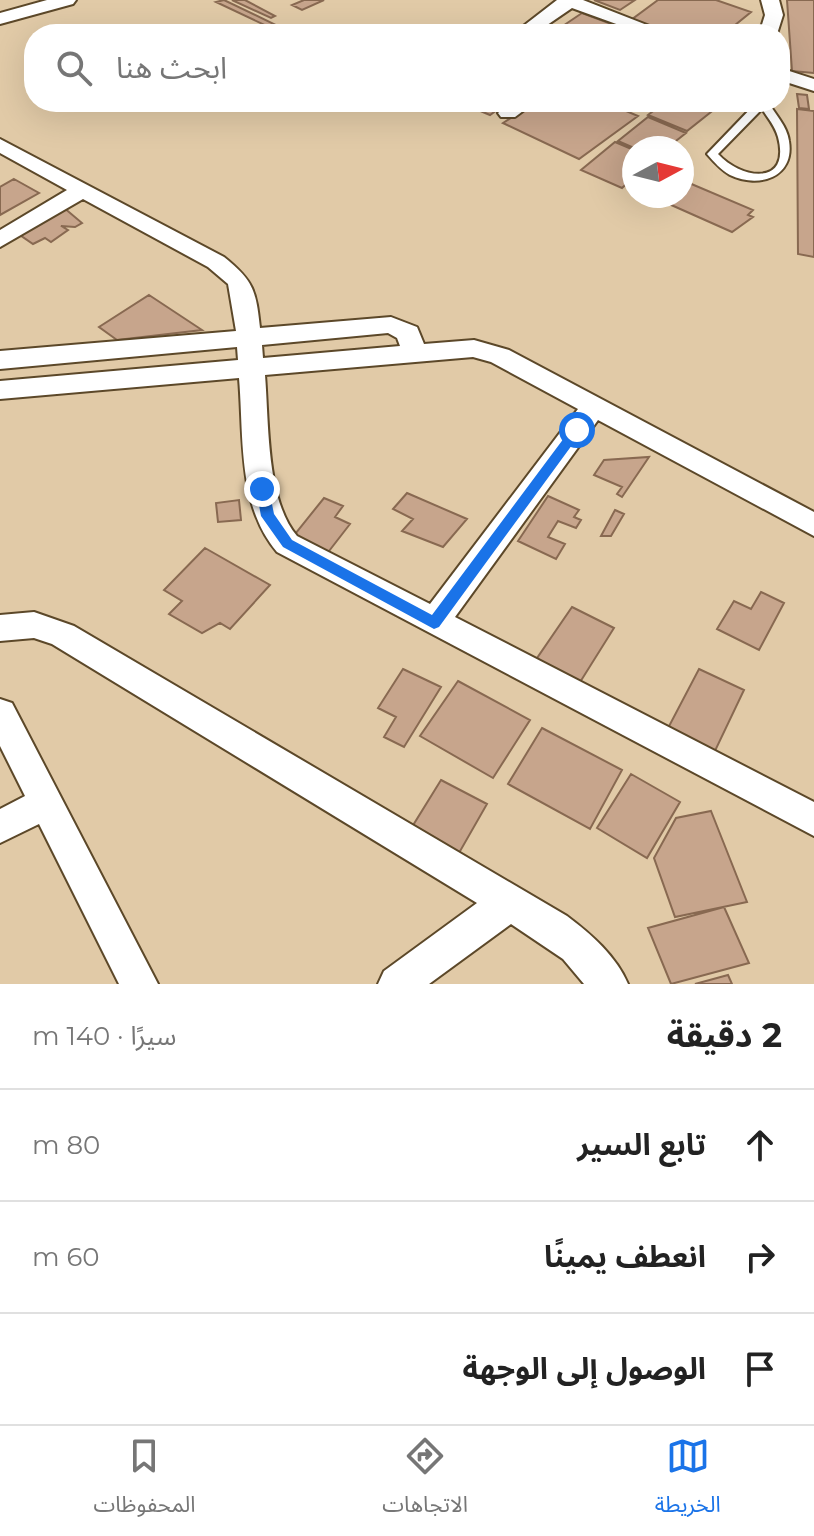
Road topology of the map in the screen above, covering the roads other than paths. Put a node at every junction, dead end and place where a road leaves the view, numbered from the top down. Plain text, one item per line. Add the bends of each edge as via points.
1 (16, 0) edge
2 (67, 0) edge
3 (770, 0) edge
4 (570, 1) edge
5 (0, 5) edge
6 (0, 19) edge
7 (537, 24) edge
8 (618, 24) edge
9 (771, 24) edge
10 (790, 80) edge
11 (814, 85) edge
12 (753, 112) edge
13 (769, 112) edge
14 (0, 145) edge
15 (82, 190) junction
16 (0, 240) edge
17 (249, 337) junction
18 (414, 351) junction
19 (0, 360) edge
20 (252, 365) junction
21 (0, 390) edge
22 (593, 408) junction
23 (814, 525) edge
24 (434, 623) junction
25 (0, 628) edge
26 (0, 713) edge
27 (46, 802) junction
28 (814, 820) edge
29 (0, 827) edge
30 (510, 902) junction
31 (139, 984) edge
32 (397, 984) edge
33 (609, 984) edge

1 - 5 street
2 - 6 street
3 - 9 street
4 - 7 street
4 - 8 street
10 - 11 street
12 - 13 lane via 712,154 723,169 759,180 775,172 783,160 785,144
14 - 15 street
15 - 16 street
15 - 17 street via 233,274 243,289
17 - 18 street via 391,325 408,333
17 - 19 street
17 - 20 street
18 - 20 street
18 - 22 street via 487,351
20 - 21 street
20 - 24 street via 263,500 275,530 304,555
22 - 23 street
22 - 24 street
24 - 28 street
25 - 30 street via 34,625 63,635
26 - 27 street
27 - 29 street
27 - 31 street
30 - 32 street
30 - 33 street via 576,946

